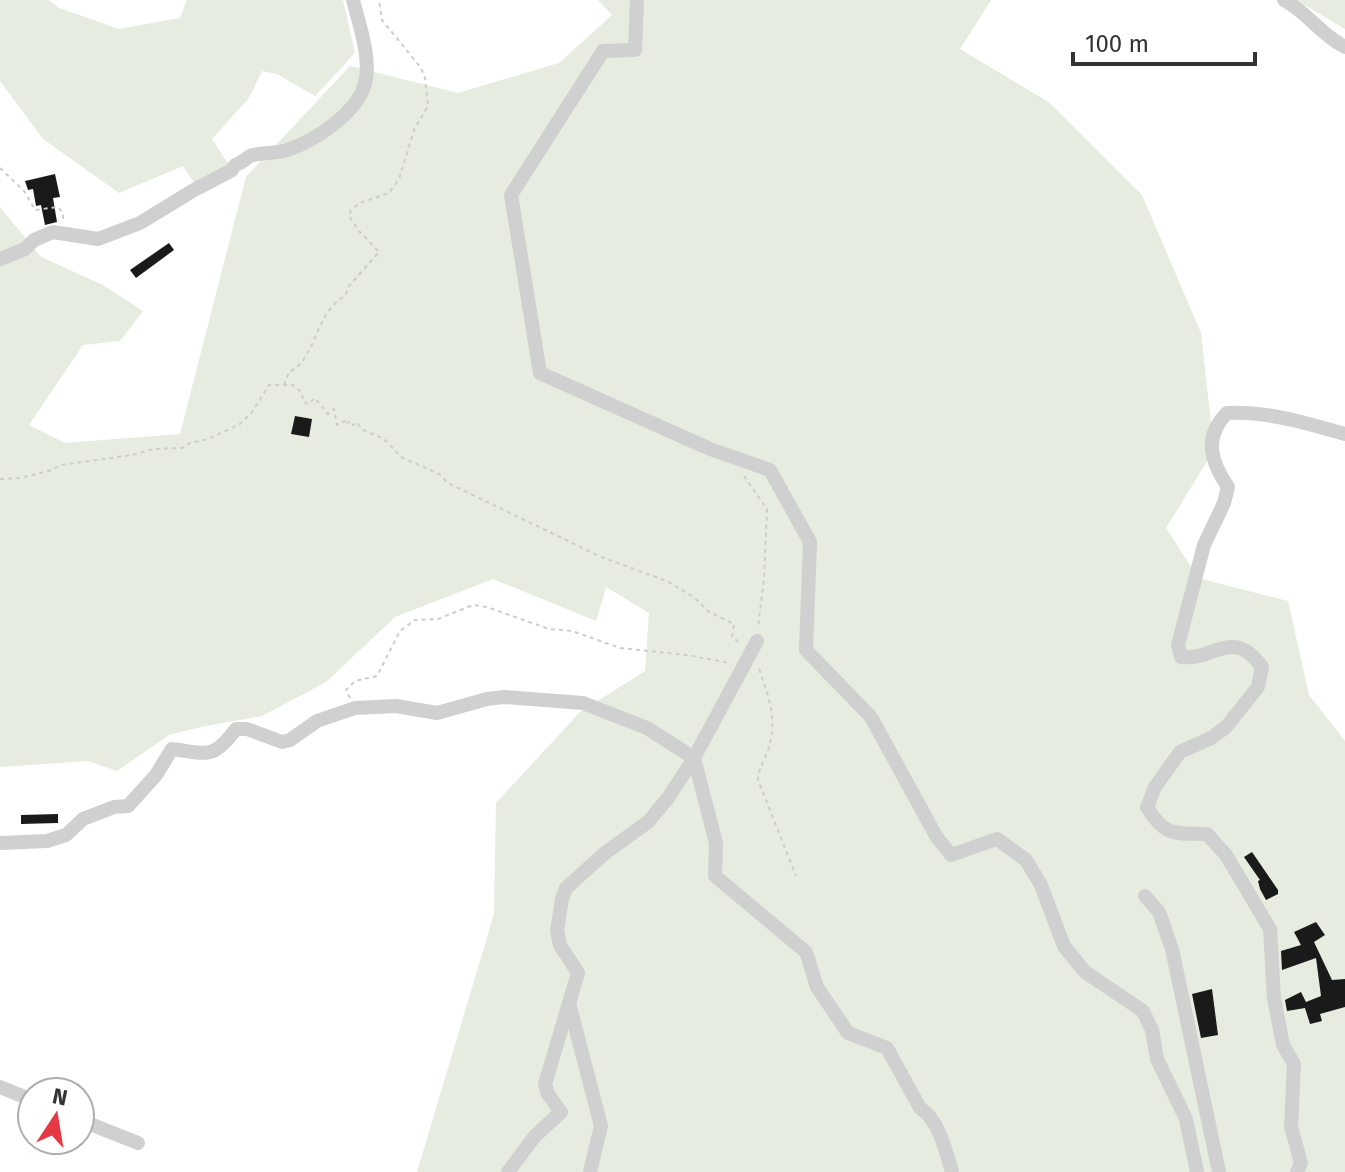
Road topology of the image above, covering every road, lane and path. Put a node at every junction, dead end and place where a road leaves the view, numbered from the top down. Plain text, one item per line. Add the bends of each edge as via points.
1 (353, 0) edge
2 (379, 0) edge
3 (637, 0) edge
4 (1284, 0) edge
5 (1345, 47) edge
6 (0, 168) edge
7 (64, 233) junction
8 (0, 259) edge
9 (284, 385) junction
10 (1345, 434) edge
11 (730, 456) junction
12 (0, 479) edge
13 (757, 641) junction
14 (734, 663) dead end
15 (350, 698) dead end
16 (694, 758) junction
17 (0, 843) edge
18 (796, 876) dead end
19 (1145, 896) dead end
20 (569, 1003) junction
21 (96, 1126) edge
22 (138, 1143) dead end
23 (508, 1172) edge
24 (590, 1172) edge
25 (952, 1172) edge
26 (1197, 1172) edge
27 (1219, 1172) edge
28 (1297, 1172) edge

1 - 7 street via 366,78 360,99 330,129 289,150 251,155 140,223 98,239
2 - 9 path via 382,20 421,68 428,106 389,193 351,210 349,216 379,252 324,315 299,367 289,372
3 - 11 street via 635,50 603,51 511,195 540,373
4 - 5 street
6 - 7 path via 35,210 58,207
7 - 8 street via 53,232
9 - 12 path via 269,385 240,424 208,439 174,450 153,449
9 - 13 path via 302,393 303,402 315,398 328,414 334,409 337,425 357,422 401,457 448,483 599,556 669,582 734,624 735,641
10 - 28 street via 1247,412 1227,413 1216,424 1214,466 1228,487 1204,545 1178,645 1181,657 1192,658 1237,646 1262,667 1258,687 1226,727 1180,752 1147,807 1158,825 1175,833 1207,834 1226,855 1270,929 1274,998 1283,1045 1294,1064 1291,1127 1301,1163
11 - 13 path via 767,509
11 - 26 street via 770,470 810,542 806,650 871,717 936,836 951,855 997,839 1026,860 1064,946 1085,972 1143,1011 1157,1059 1186,1119
13 - 16 street
13 - 18 path via 757,663 774,717 758,780
14 - 15 path via 620,648 473,605 438,619 415,620 400,631 377,676 355,681 346,690
16 - 17 street via 647,728 583,703 504,697 437,713 396,706 355,708 317,721 282,742 236,729 211,753 172,749 128,806 83,819 66,835 47,841
16 - 20 street via 648,822 566,888 557,931 578,973
16 - 25 street via 716,843 715,876 806,952 817,987 848,1033 887,1048 928,1114
19 - 27 street via 1159,912 1172,949
20 - 23 street via 545,1084 561,1112
20 - 24 street via 601,1126
21 - 22 street

